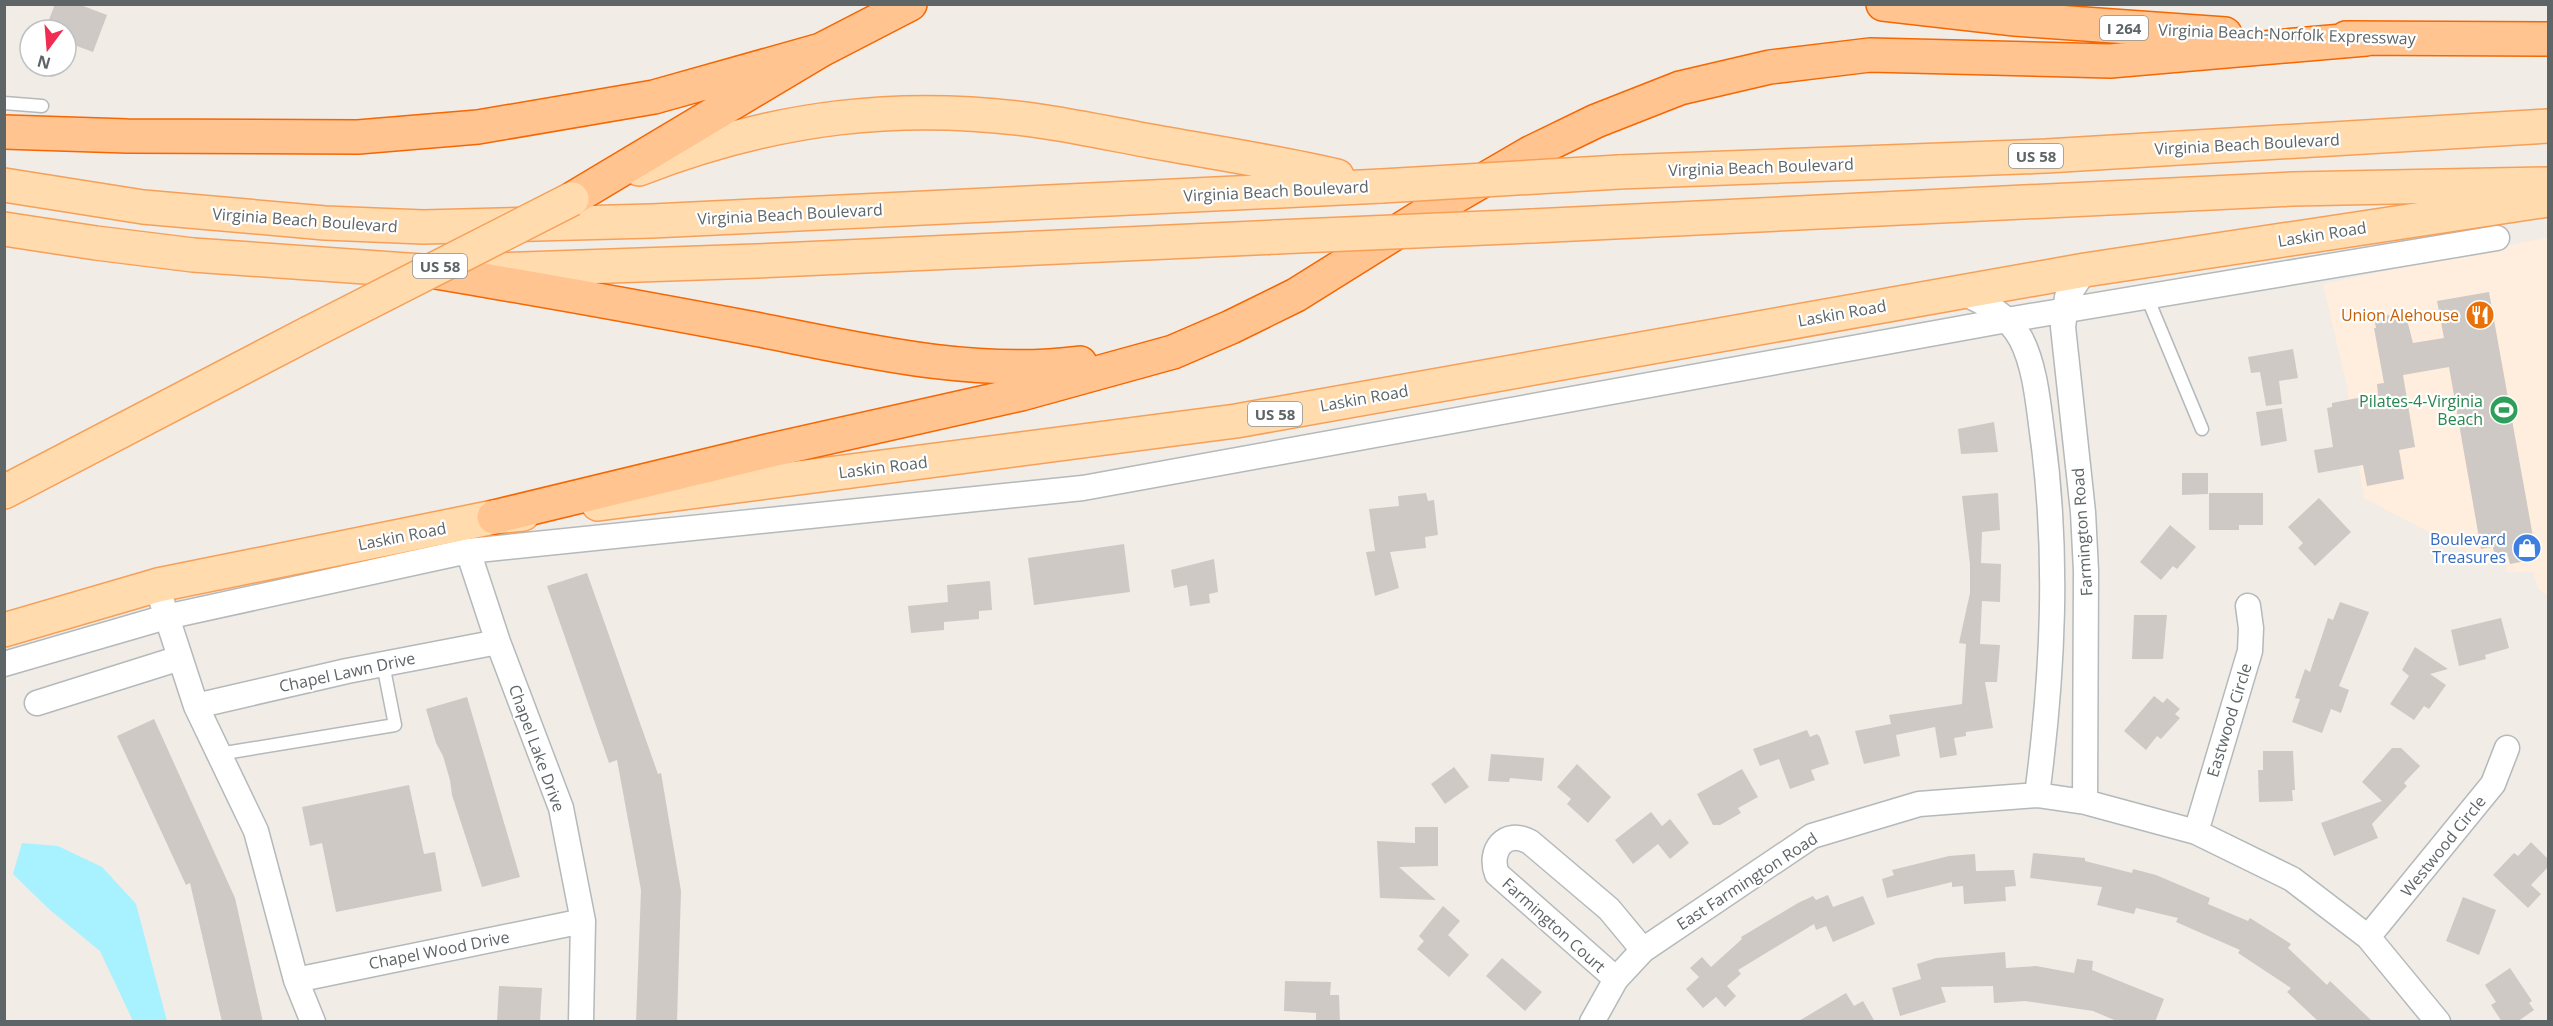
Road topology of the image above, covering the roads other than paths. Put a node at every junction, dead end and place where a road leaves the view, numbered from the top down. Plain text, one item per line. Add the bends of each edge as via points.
1 (910, 4) edge
2 (1883, 4) edge
3 (2366, 39) junction
4 (2548, 39) edge
5 (821, 50) junction
6 (4, 104) edge
7 (42, 106) dead end
8 (2548, 126) edge
9 (4, 132) edge
10 (2548, 184) edge
11 (4, 185) edge
12 (1382, 186) junction
13 (572, 199) junction
14 (2548, 200) edge
15 (4, 229) edge
16 (2497, 238) dead end
17 (2085, 270) junction
18 (436, 272) junction
19 (1961, 292) junction
20 (2147, 297) junction
21 (2064, 311) junction
22 (2007, 321) junction
23 (1173, 352) junction
24 (2202, 429) dead end
25 (4, 492) edge
26 (494, 518) junction
27 (468, 551) junction
28 (158, 585) junction
29 (2248, 606) dead end
30 (166, 617) junction
31 (4, 630) edge
32 (498, 642) junction
33 (180, 658) junction
34 (4, 664) edge
35 (383, 664) junction
36 (37, 703) dead end
37 (196, 706) junction
38 (2507, 748) dead end
39 (219, 754) junction
40 (2037, 795) junction
41 (2085, 802) junction
42 (2196, 832) junction
43 (583, 921) junction
44 (2368, 937) junction
45 (1643, 950) junction
46 (296, 980) junction
47 (1616, 980) junction
48 (313, 1022) edge
49 (581, 1022) edge
50 (1592, 1022) edge
51 (2438, 1022) edge

1 - 5 highway
2 - 3 highway, Virginia Beach-Norfolk Expressway / I 264 via 2111,27
3 - 4 highway, Virginia Beach-Norfolk Expressway / I 264
3 - 23 highway via 2110,61 1870,55 1770,67 1680,88 1596,121 1530,153 1296,295
5 - 9 highway via 654,97 478,127 358,137
5 - 13 highway
6 - 7 lane
8 - 12 main road, Virginia Beach Boulevard / US 58, bridge via 2046,156 1619,172
10 - 18 main road, bridge via 2293,189 757,261
11 - 12 main road, Virginia Beach Boulevard via 143,207 423,227 652,221
12 - 13 main road, US 58 via 1045,122 911,112 794,123 731,137 624,175
13 - 25 main road, US 58, bridge
14 - 17 main road, Laskin Road / US 58
15 - 18 main road via 193,255
16 - 20 street, Laskin Road
17 - 19 main road, Laskin Road / US 58
17 - 21 street, Farmington Road via 2067,297
18 - 23 highway via 892,355 971,365 1063,365
19 - 22 street, Farmington Road via 1980,300
19 - 26 main road, Laskin Road / US 58 via 1236,421
20 - 21 street, Laskin Road
20 - 24 lane
21 - 22 street, Laskin Road
21 - 41 street, Farmington Road via 2086,571
22 - 27 street, Laskin Road via 1083,488
22 - 40 street, Farmington Road via 2020,338 2038,402 2053,544 2047,716
23 - 26 highway via 1021,394
26 - 28 main road, Laskin Road / US 58
27 - 30 street, Laskin Road
27 - 32 street, Chapel Lake Drive
28 - 30 street
28 - 31 main road, Laskin Road / US 58
29 - 42 street, Eastwood Circle via 2252,628 2250,651
30 - 33 street
30 - 34 street, Laskin Road
32 - 35 street, Chapel Lawn Drive
32 - 43 street, Chapel Lake Drive via 561,808
33 - 36 street
33 - 37 street
35 - 37 street, Chapel Lawn Drive
35 - 39 lane via 395,725
37 - 39 street
38 - 44 street, Westwood Circle via 2493,784
39 - 46 street via 256,831
40 - 41 street, East Farmington Road
40 - 45 street, East Farmington Road via 1919,804 1812,836
41 - 42 street, East Farmington Road
42 - 44 street, East Farmington Road via 2292,879
43 - 46 street, Chapel Wood Drive
43 - 49 street, Chapel Lake Drive
44 - 51 street, East Farmington Road
45 - 47 street, East Farmington Road
45 - 47 street, Farmington Court via 1609,909 1530,842 1514,838 1502,843 1494,854 1497,874
46 - 48 street
47 - 50 street, East Farmington Road

